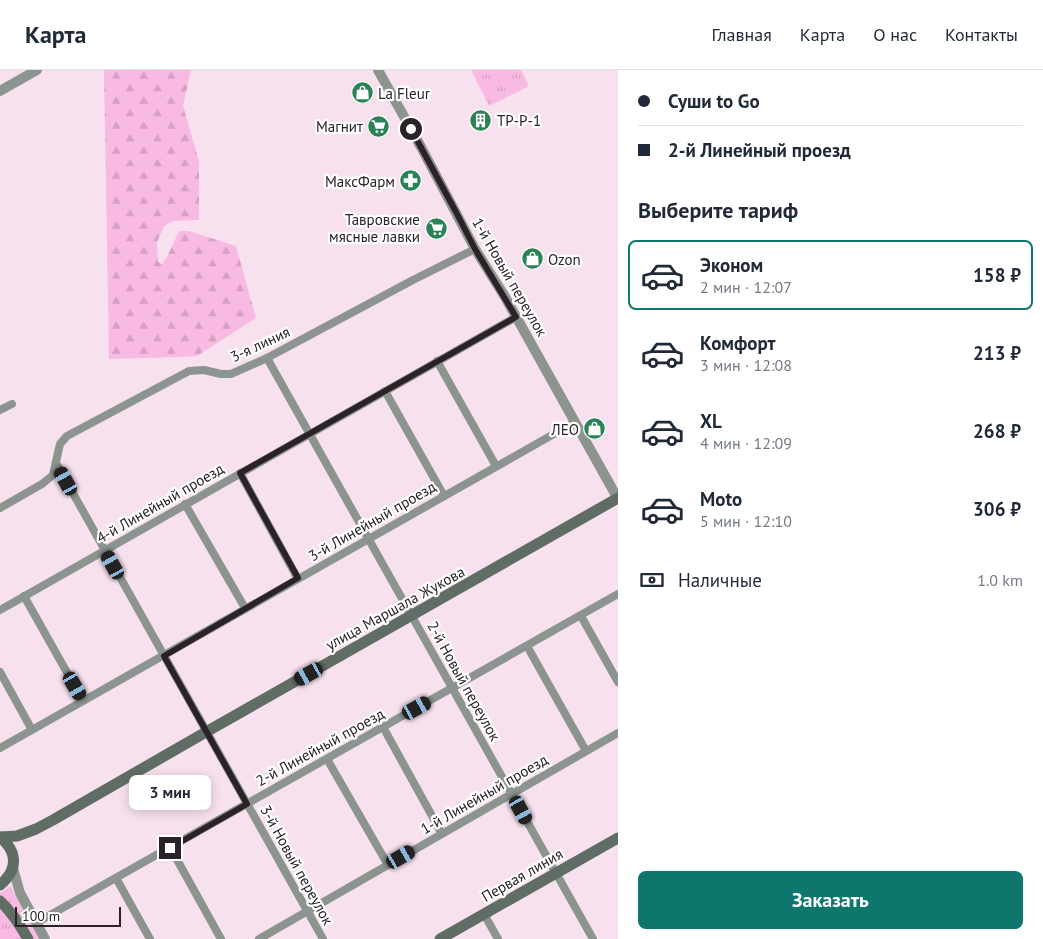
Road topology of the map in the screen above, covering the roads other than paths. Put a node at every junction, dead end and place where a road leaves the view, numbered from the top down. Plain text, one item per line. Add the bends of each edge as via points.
1 (37, 70) edge
2 (378, 70) edge
3 (0, 91) edge
4 (475, 249) junction
5 (516, 317) junction
6 (268, 358) junction
7 (437, 361) junction
8 (385, 391) junction
9 (12, 404) dead end
10 (0, 410) edge
11 (575, 422) junction
12 (310, 433) junction
13 (56, 463) junction
14 (496, 466) junction
15 (240, 473) junction
16 (444, 496) junction
17 (618, 499) edge
18 (186, 504) junction
19 (0, 508) edge
20 (368, 539) junction
21 (105, 550) junction
22 (298, 578) junction
23 (618, 594) edge
24 (24, 596) junction
25 (245, 608) junction
26 (0, 610) edge
27 (411, 616) junction
28 (581, 616) junction
29 (527, 646) junction
30 (164, 656) junction
31 (0, 672) edge
32 (618, 682) edge
33 (452, 688) junction
34 (83, 701) junction
35 (383, 727) junction
36 (32, 730) junction
37 (206, 732) junction
38 (618, 733) edge
39 (0, 748) edge
40 (586, 751) junction
41 (327, 759) junction
42 (512, 794) junction
43 (247, 804) junction
44 (442, 834) junction
45 (0, 837) edge
46 (618, 838) edge
47 (170, 848) junction
48 (388, 865) junction
49 (13, 868) junction
50 (556, 873) junction
51 (116, 878) junction
52 (0, 885) edge
53 (0, 902) edge
54 (307, 911) junction
55 (484, 914) junction
56 (36, 923) junction
57 (28, 939) edge
58 (45, 939) edge
59 (150, 939) edge
60 (221, 939) edge
61 (259, 939) edge
62 (323, 939) edge
63 (440, 939) edge
64 (498, 939) edge
65 (593, 939) edge

1 - 3 street
2 - 4 street, 1-й Новый переулок
4 - 5 street, 1-й Новый переулок
4 - 6 street, 3-я линия
5 - 7 street, 4-й Линейный проезд
5 - 11 street, 1-й Новый переулок
6 - 12 street, 2-й Новый переулок
6 - 13 street, 3-я линия via 231,374 188,371 67,436 60,444
7 - 8 street, 4-й Линейный проезд
7 - 14 street
8 - 12 street, 4-й Линейный проезд
8 - 16 street
9 - 10 street
11 - 14 street, 3-й Линейный проезд
11 - 17 street, 1-й Новый переулок
12 - 15 street, 4-й Линейный проезд
12 - 20 street, 2-й Новый переулок
13 - 19 street, 3-я линия via 53,476
13 - 21 street, 3-й Новый переулок
14 - 16 street, 3-й Линейный проезд
15 - 18 street, 4-й Линейный проезд
15 - 22 street
16 - 20 street, 3-й Линейный проезд
17 - 27 main road, улица Маршала Жукова
18 - 21 street, 4-й Линейный проезд
18 - 25 street
20 - 22 street, 3-й Линейный проезд
20 - 27 street, 2-й Новый переулок
21 - 24 street, 4-й Линейный проезд
21 - 30 street, 3-й Новый переулок
22 - 25 street, 3-й Линейный проезд
23 - 28 street, 2-й Линейный проезд
24 - 26 street, 4-й Линейный проезд
24 - 34 street
25 - 30 street, 3-й Линейный проезд
27 - 33 street, 2-й Новый переулок
27 - 37 main road, улица Маршала Жукова
28 - 29 street, 2-й Линейный проезд
28 - 32 street
29 - 33 street, 2-й Линейный проезд
29 - 40 street
30 - 34 street, 3-й Линейный проезд
30 - 37 street, 3-й Новый переулок
31 - 36 street
33 - 35 street, 2-й Линейный проезд
33 - 42 street, 2-й Новый переулок
34 - 36 street, 3-й Линейный проезд
35 - 41 street, 2-й Линейный проезд
35 - 44 street
36 - 39 street, 3-й Линейный проезд
37 - 43 street, 3-й Новый переулок
37 - 45 main road, улица Маршала Жукова via 36,829 17,836
38 - 40 street, 1-й Линейный проезд
40 - 42 street, 1-й Линейный проезд
41 - 43 street, 2-й Линейный проезд
41 - 48 street
42 - 44 street, 1-й Линейный проезд
42 - 50 street, 2-й Новый переулок
43 - 47 street, 2-й Линейный проезд
43 - 54 street, 3-й Новый переулок
44 - 48 street, 1-й Линейный проезд
45 - 49 main road via 12,852
46 - 50 main road, Первая линия
47 - 51 street, 2-й Линейный проезд
47 - 60 street
48 - 54 street, 1-й Линейный проезд
49 - 52 main road
49 - 56 street via 20,893
50 - 55 main road, Первая линия
50 - 65 street, 2-й Новый переулок
51 - 56 street, 2-й Линейный проезд
51 - 59 street
53 - 57 main road via 18,921
54 - 61 street, 1-й Линейный проезд
54 - 62 street, 3-й Новый переулок
55 - 63 main road, Первая линия
55 - 64 street
56 - 58 street

